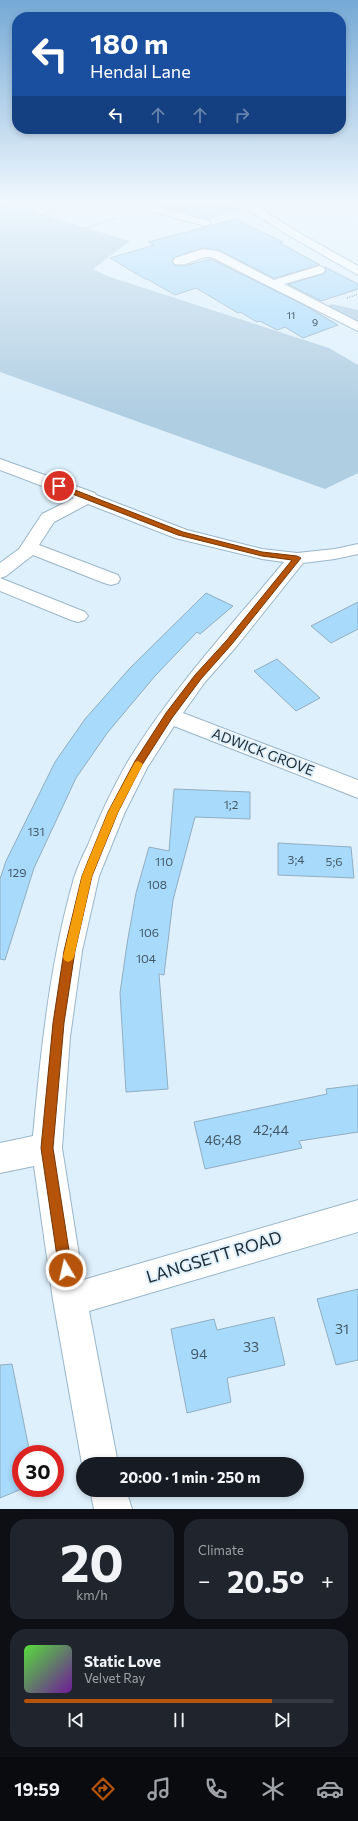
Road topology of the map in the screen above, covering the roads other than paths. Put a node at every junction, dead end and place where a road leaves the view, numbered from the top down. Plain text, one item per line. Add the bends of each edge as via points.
1 (248, 271) edge
2 (315, 271) edge
3 (272, 284) junction
4 (358, 327) edge
5 (0, 464) edge
6 (89, 497) junction
7 (29, 547) junction
8 (358, 548) edge
9 (297, 558) junction
10 (0, 572) edge
11 (111, 579) dead end
12 (0, 584) edge
13 (78, 616) dead end
14 (169, 716) junction
15 (358, 789) edge
16 (47, 1148) junction
17 (0, 1158) edge
18 (358, 1216) edge
19 (70, 1300) junction
20 (99, 1457) edge
21 (110, 1497) edge
22 (113, 1509) edge

1 - 3 street
2 - 3 street
3 - 4 street
5 - 6 street
6 - 7 street via 48,518
6 - 9 street via 181,534 262,554
7 - 10 street
7 - 11 street
8 - 9 street via 335,554
9 - 14 street via 230,642 198,677
12 - 13 street
14 - 15 street, ADWICK GROVE
14 - 16 street via 138,764 113,812 87,876 69,951 57,1030
16 - 17 street
16 - 19 street
18 - 19 street, LANGSETT ROAD
19 - 20 street
21 - 22 street

